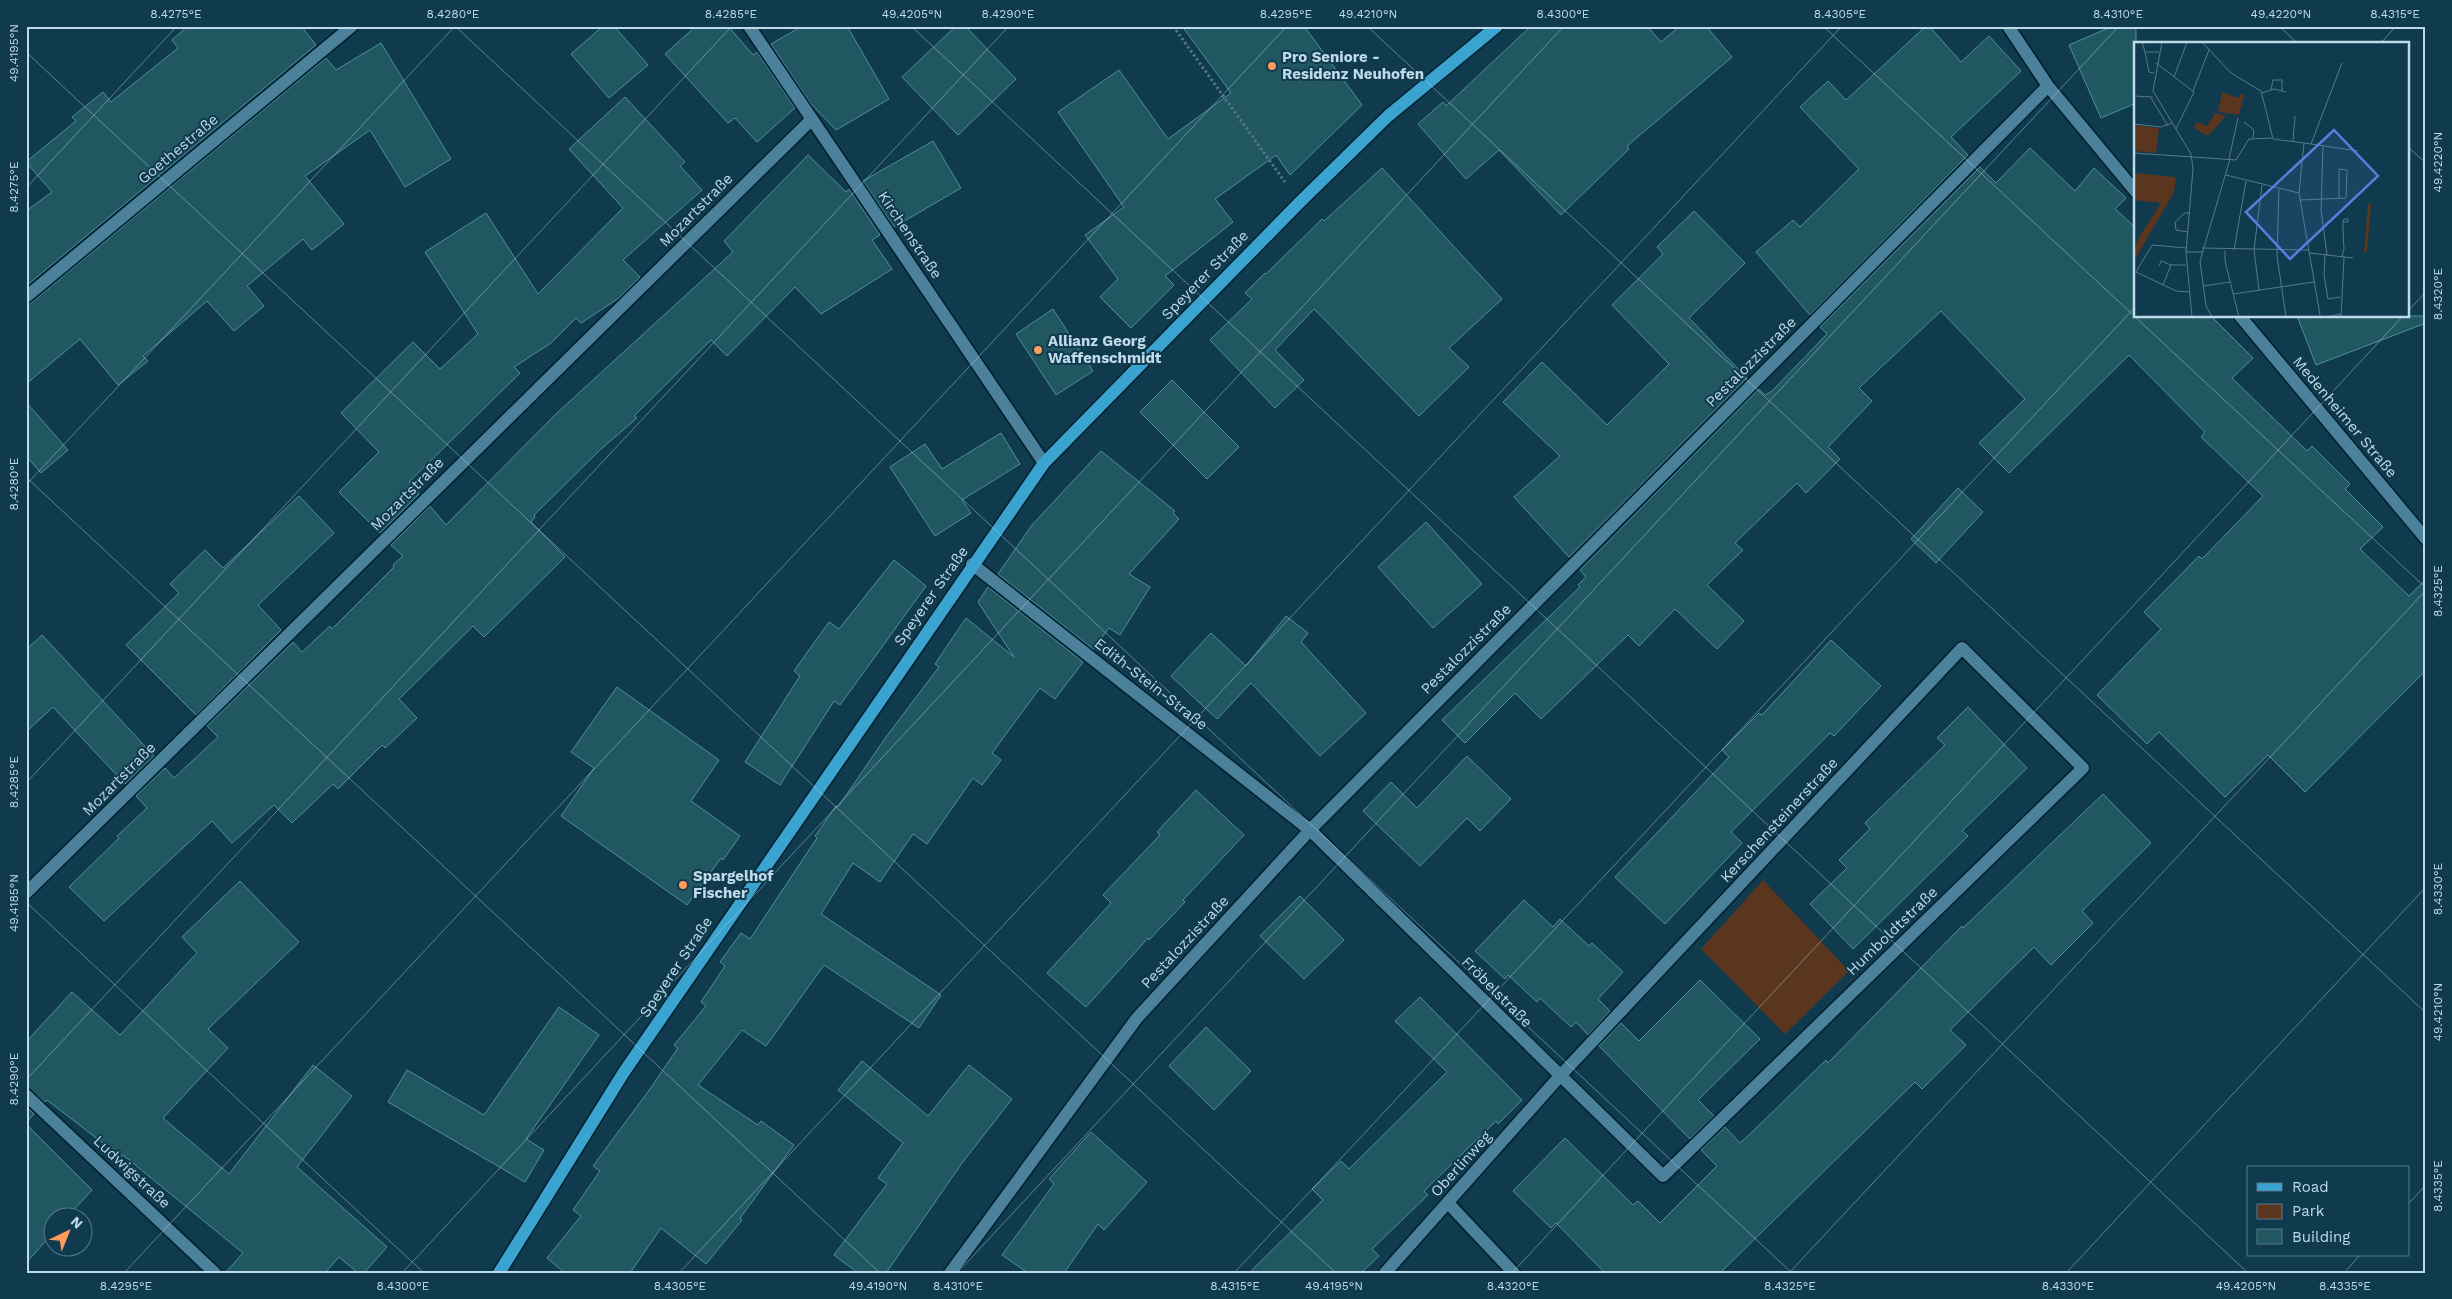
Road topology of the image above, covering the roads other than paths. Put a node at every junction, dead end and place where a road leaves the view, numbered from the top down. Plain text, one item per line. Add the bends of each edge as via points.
1 (352, 26) edge
2 (749, 26) edge
3 (1497, 26) edge
4 (2008, 26) edge
5 (2048, 86) junction
6 (812, 119) junction
7 (2134, 190) edge
8 (26, 297) edge
9 (2242, 318) edge
10 (1044, 462) junction
11 (2426, 539) edge
12 (972, 564) junction
13 (2023, 708) joint
14 (1310, 830) junction
15 (26, 893) edge
16 (1560, 1076) junction
17 (26, 1095) edge
18 (1663, 1176) joint
19 (1448, 1202) junction
20 (215, 1273) edge
21 (499, 1273) edge
22 (950, 1273) edge
23 (1385, 1273) edge
24 (1514, 1273) edge

1 - 8 street, Goethestraße
2 - 6 street, Kirchenstraße
3 - 10 main road, Speyerer Straße via 1388,116
4 - 5 street
5 - 7 street
5 - 14 street, Pestalozzistraße
6 - 10 street, Kirchenstraße
6 - 15 street, Mozartstraße
9 - 11 street, Medenheimer Straße
10 - 12 main road, Speyerer Straße
12 - 14 street, Edith-Stein-Straße
12 - 21 main road, Speyerer Straße via 624,1072
13 - 16 street, Kerschensteinerstraße via 1962,648
13 - 18 street, Humboldtstraße via 2083,768
14 - 16 street, Fröbelstraße
14 - 22 street, Pestalozzistraße via 1137,1018
16 - 18 street, Fröbelstraße
16 - 19 street, Oberlinweg
17 - 20 street, Ludwigstraße
19 - 23 street, Oberlinweg
19 - 24 street

